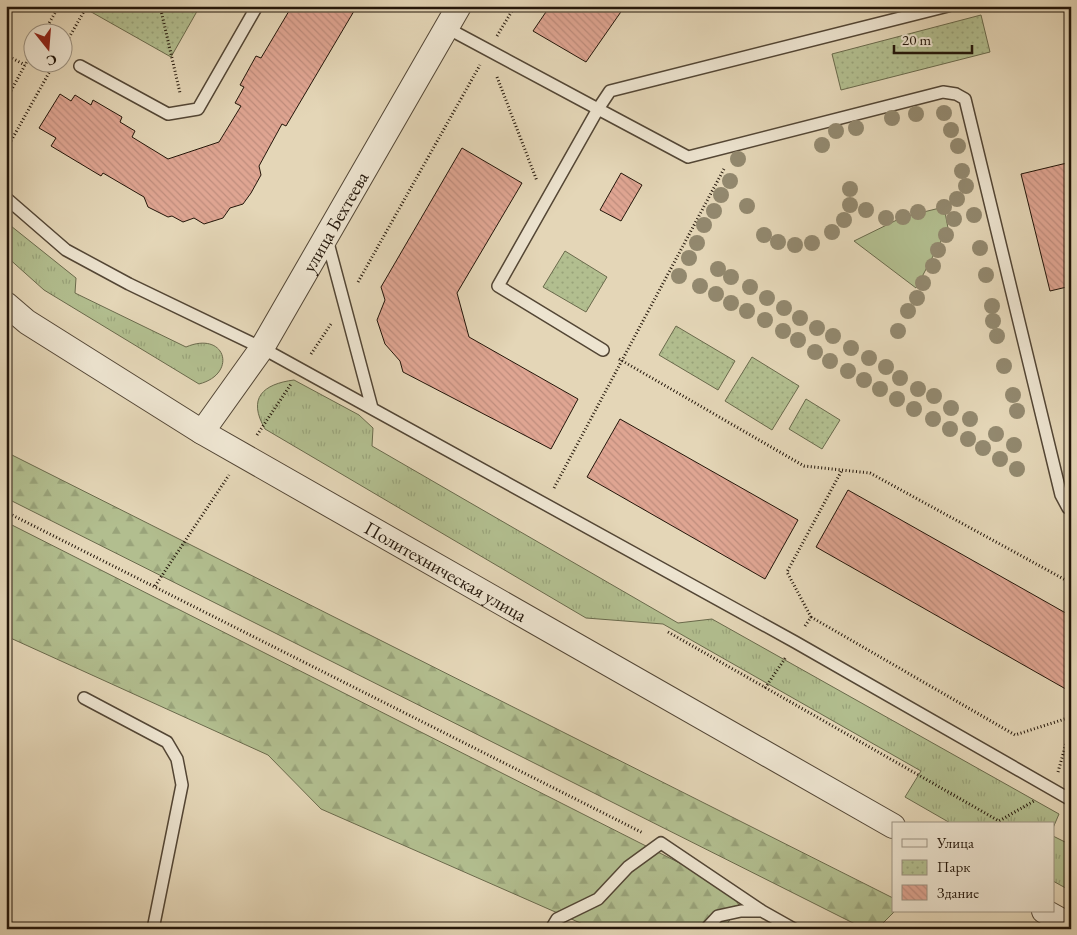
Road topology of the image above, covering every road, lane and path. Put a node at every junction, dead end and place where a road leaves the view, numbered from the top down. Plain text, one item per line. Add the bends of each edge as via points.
1 (59, 6) edge
2 (87, 6) edge
3 (160, 6) edge
4 (257, 6) edge
5 (459, 6) edge
6 (515, 6) edge
7 (948, 6) edge
8 (50, 22) edge
9 (446, 28) junction
10 (72, 32) edge
11 (487, 52) junction
12 (6, 55) edge
13 (22, 63) edge
14 (80, 66) dead end
15 (22, 71) edge
16 (50, 72) edge
17 (180, 94) dead end
18 (6, 100) edge
19 (598, 109) junction
20 (737, 144) junction
21 (6, 150) edge
22 (6, 198) edge
23 (545, 203) junction
24 (326, 237) junction
25 (357, 284) dead end
26 (6, 304) edge
27 (262, 348) junction
28 (603, 350) joint
29 (622, 361) junction
30 (372, 408) junction
31 (202, 432) junction
32 (842, 470) junction
33 (545, 504) junction
34 (1071, 510) edge
35 (6, 512) edge
36 (1071, 583) edge
37 (811, 616) junction
38 (668, 632) dead end
39 (795, 642) junction
40 (765, 688) junction
41 (84, 698) dead end
42 (1071, 718) edge
43 (1071, 726) edge
44 (1053, 790) junction
45 (1071, 800) edge
46 (892, 825) edge
47 (661, 843) junction
48 (762, 911) junction
49 (1046, 912) edge
50 (1071, 926) edge
51 (153, 929) edge
52 (551, 929) edge
53 (706, 929) edge
54 (794, 929) edge

1 - 8 path
2 - 10 path
3 - 17 path
4 - 14 lane via 198,109 168,114
5 - 9 street, улица Бехтеева
6 - 11 path
7 - 19 lane via 610,91
9 - 11 lane
9 - 24 street, улица Бехтеева
11 - 19 lane
11 - 23 path
11 - 25 path
12 - 13 path
15 - 18 path
16 - 21 path
19 - 20 lane via 688,156
19 - 23 lane
20 - 29 path
20 - 34 lane via 942,92 965,99 1061,495
22 - 27 lane via 66,250
23 - 28 lane via 498,286
24 - 27 street, улица Бехтеева
24 - 30 lane
26 - 31 street, Политехническая улица via 27,322
27 - 30 lane
27 - 31 street, улица Бехтеева
28 - 29 path
29 - 32 path via 804,466
29 - 33 path
30 - 33 lane
31 - 46 street, Политехническая улица
32 - 36 path via 870,473
32 - 37 path via 787,572
33 - 39 lane
35 - 47 path
37 - 39 path
37 - 42 path via 1015,735
38 - 40 path
39 - 40 path
39 - 44 lane
40 - 44 path via 999,821
41 - 51 lane via 167,742 177,759 182,784
43 - 44 path
44 - 45 lane
47 - 48 lane
47 - 52 lane via 628,867 598,899 557,920
48 - 53 lane via 718,916
48 - 54 lane
49 - 50 street

